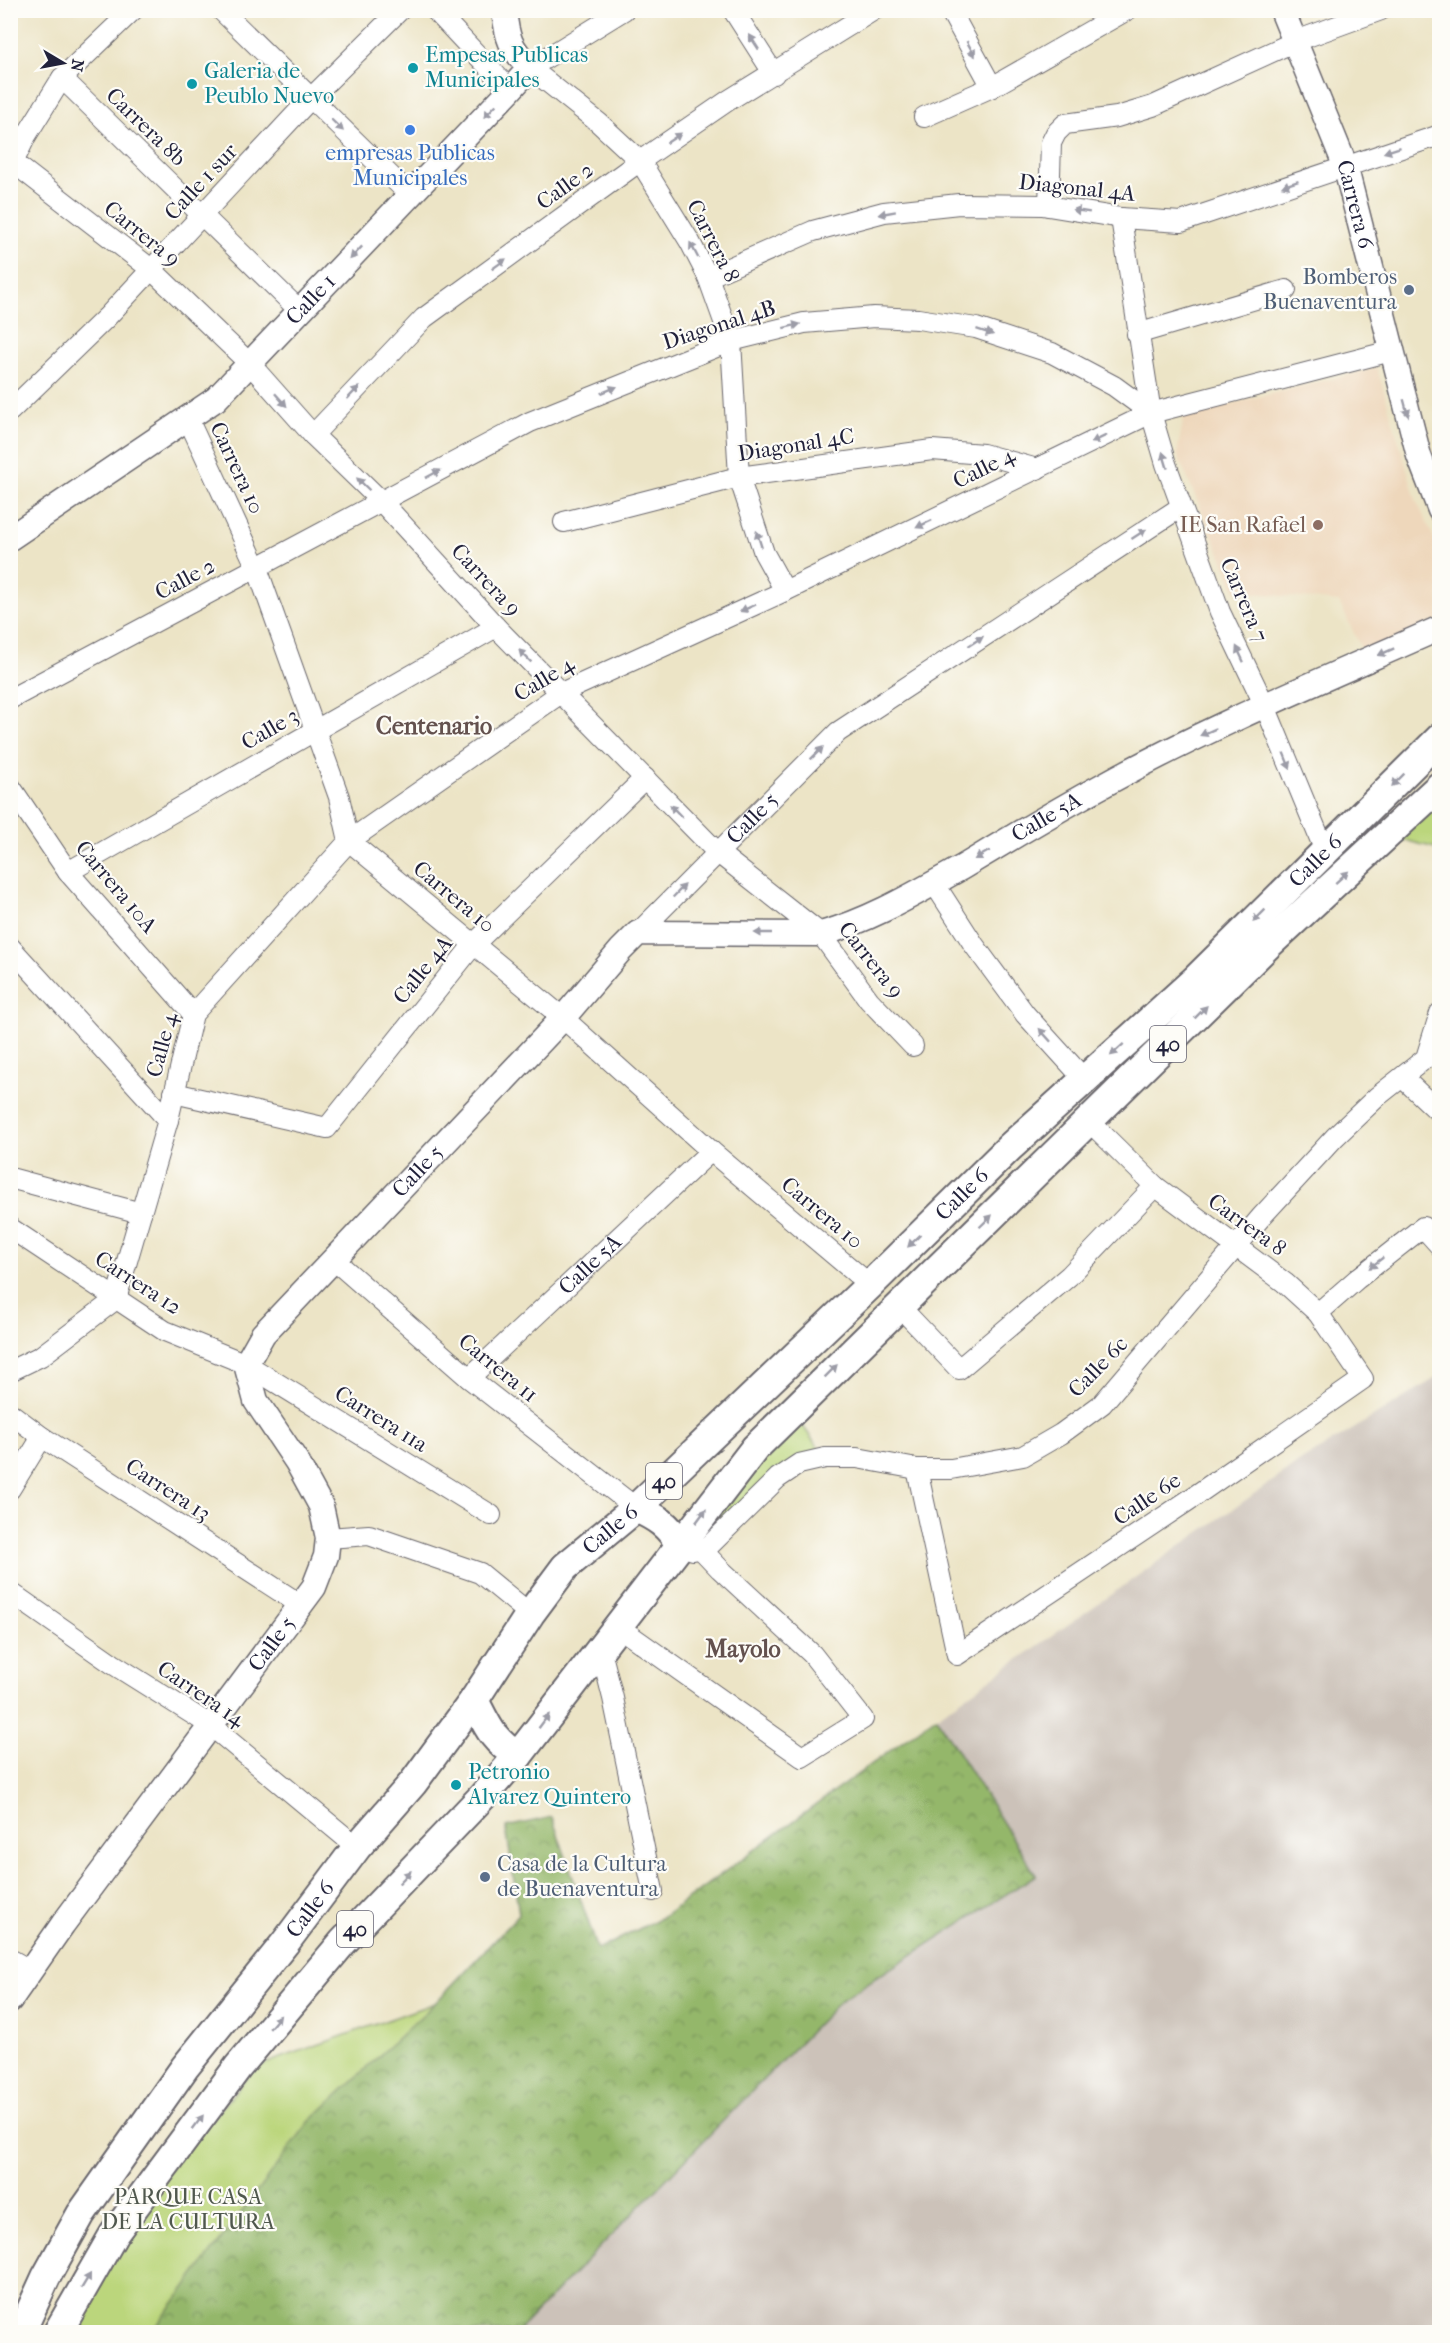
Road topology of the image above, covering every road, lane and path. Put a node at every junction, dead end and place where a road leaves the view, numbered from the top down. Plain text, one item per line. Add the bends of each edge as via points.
1 (133, 10) edge
2 (221, 10) edge
3 (400, 10) edge
4 (435, 10) edge
5 (504, 10) edge
6 (624, 10) edge
7 (734, 10) edge
8 (874, 10) edge
9 (950, 10) edge
10 (1127, 10) edge
11 (1282, 10) edge
12 (1381, 10) edge
13 (1296, 41) junction
14 (530, 68) junction
15 (774, 74) junction
16 (62, 78) junction
17 (992, 87) junction
18 (510, 90) junction
19 (310, 99) junction
20 (924, 117) dead end
21 (1440, 135) edge
22 (640, 161) junction
23 (11, 164) edge
24 (1345, 165) junction
25 (410, 195) junction
26 (1050, 206) junction
27 (203, 216) junction
28 (1121, 218) junction
29 (151, 269) junction
30 (708, 277) junction
31 (1286, 290) dead end
32 (300, 312) junction
33 (1137, 333) junction
34 (731, 341) junction
35 (1391, 351) junction
36 (250, 364) junction
37 (10, 411) edge
38 (1151, 413) junction
39 (188, 419) junction
40 (313, 435) junction
41 (1037, 469) junction
42 (739, 477) junction
43 (1437, 497) edge
44 (382, 502) junction
45 (1181, 507) junction
46 (564, 522) dead end
47 (10, 538) edge
48 (257, 568) junction
49 (785, 591) junction
50 (496, 627) junction
51 (1440, 628) edge
52 (561, 693) junction
53 (10, 699) edge
54 (1265, 706) junction
55 (316, 731) junction
56 (1440, 738) edge
57 (645, 778) junction
58 (10, 786) edge
59 (1440, 786) edge
60 (349, 841) junction
61 (1325, 851) junction
62 (717, 852) junction
63 (68, 872) junction
64 (934, 883) junction
65 (638, 933) junction
66 (821, 933) junction
67 (474, 945) junction
68 (10, 947) edge
69 (1440, 1013) edge
70 (193, 1014) junction
71 (563, 1018) junction
72 (913, 1046) dead end
73 (1403, 1078) junction
74 (1084, 1079) junction
75 (174, 1093) junction
76 (1440, 1113) edge
77 (168, 1120) junction
78 (1090, 1122) junction
79 (711, 1151) junction
80 (10, 1178) edge
81 (1155, 1186) junction
82 (141, 1213) junction
83 (10, 1228) edge
84 (1440, 1246) edge
85 (1235, 1247) junction
86 (334, 1260) junction
87 (870, 1285) junction
88 (116, 1299) junction
89 (898, 1305) junction
90 (1318, 1313) junction
91 (246, 1364) junction
92 (10, 1371) edge
93 (470, 1378) junction
94 (1363, 1379) joint
95 (10, 1413) edge
96 (42, 1437) junction
97 (917, 1469) junction
98 (10, 1489) edge
99 (636, 1508) junction
100 (491, 1515) dead end
101 (328, 1538) junction
102 (691, 1547) junction
103 (10, 1592) edge
104 (301, 1605) junction
105 (530, 1614) junction
106 (609, 1636) junction
107 (474, 1700) junction
108 (210, 1725) junction
109 (518, 1756) junction
110 (357, 1846) junction
111 (653, 1891) dead end
112 (21, 1965) edge
113 (10, 2000) edge
114 (21, 2332) edge
115 (58, 2332) edge

1 - 16 street
2 - 19 street
3 - 19 street, Calle 1 sur
4 - 18 street
5 - 14 main road via 507,36
6 - 14 street
15 -> 7 street
8 - 15 street, Calle 2
9 -> 17 street
10 - 17 street
11 - 13 main road, Carrera 6
12 - 13 street
13 - 24 main road, Carrera 6
13 - 26 street via 1153,106 1117,117 1065,124 1051,143
14 - 18 main road, Calle 1
14 - 22 street, Carrera 8
22 -> 15 street, Calle 2
16 - 23 street
16 - 27 street, Carrera 8b
17 - 20 street
18 -> 25 main road, Calle 1
19 -> 25 street
19 - 27 street, Calle 1 sur
21 -> 24 street, Diagonal 4A
30 -> 22 street, Carrera 8
40 -> 22 street, Calle 2 via 424,318
23 - 29 street, Carrera 9
24 -> 28 street, Diagonal 4A via 1181,222
24 - 35 main road, Carrera 6
25 -> 32 main road, Calle 1
28 -> 26 street, Diagonal 4A
26 -> 30 street, Diagonal 4A via 959,204 884,212 813,231
27 - 29 street, Calle 1 sur
27 - 32 street, Carrera 8b
28 - 33 street, Carrera 7
29 - 36 street, Carrera 9
29 - 37 street, Calle 1 sur
30 - 34 street, Carrera 8
31 - 33 street
32 - 36 main road, Calle 1
33 - 38 street, Carrera 7
34 -> 38 street, Diagonal 4B via 804,323 874,317 976,328 1052,353 1114,386
34 - 42 street, Carrera 8
44 -> 34 street, Diagonal 4B via 530,422
35 - 38 street, Calle 4
35 -> 43 main road, Carrera 6 via 1419,456
36 - 39 main road, Calle 1 via 216,399
36 -> 40 street, Carrera 9
38 -> 41 street, Calle 4
45 -> 38 street, Carrera 7
39 - 47 main road, Calle 1
39 - 48 street, Carrera 10
44 -> 40 street, Carrera 9
41 - 42 street, Diagonal 4C via 983,454 932,450
41 -> 49 street, Calle 4
42 - 46 street, Diagonal 4C
49 -> 42 street, Carrera 8 via 764,553
44 - 48 street, Calle 2
44 - 50 street, Carrera 9
54 -> 45 street, Carrera 7 via 1220,612
62 -> 45 street, Calle 5 via 838,732
48 - 53 street, Calle 2
48 - 55 street, Carrera 10
49 -> 52 street, Calle 4
52 -> 50 street, Carrera 9
50 - 55 street, Calle 3
51 -> 54 main road, Calle 5A
52 - 57 street, Carrera 9
52 - 60 street, Calle 4
54 -> 61 street, Carrera 7
54 -> 64 main road, Calle 5A via 1099,787
55 - 60 street, Carrera 10 via 339,797
55 - 63 street, Calle 3
56 -> 61 highway, Calle 6 / 40
62 -> 57 street, Carrera 9
57 - 67 street, Calle 4A
58 - 63 street, Carrera 10A
78 -> 59 highway, Calle 6 / 40 via 1267,946
60 - 67 street, Carrera 10
60 - 70 street, Calle 4
61 -> 74 highway, Calle 6 / 40 via 1195,980
65 -> 62 street, Calle 5
62 - 66 street, Carrera 9
63 - 70 street, Carrera 10A
64 - 66 main road, Calle 5A via 870,916
74 -> 64 street via 1025,1014
66 -> 65 main road, Calle 5A
65 - 71 main road, Calle 5
66 - 72 street, Carrera 9 via 869,1000
67 - 71 street, Carrera 10
67 - 75 street, Calle 4A via 327,1128
68 - 77 street
69 - 73 street, Calle 6c via 1426,1058
70 - 75 street, Calle 4
71 - 79 street, Carrera 10
71 - 86 main road, Calle 5
73 - 76 street
73 - 85 street, Calle 6c via 1335,1137
74 -> 87 highway, Calle 6 / 40
75 - 77 street, Calle 4
77 - 82 street, Calle 4
78 - 81 street, Carrera 8
89 -> 78 highway, Calle 6 / 40
79 - 87 street, Carrera 10
79 - 93 street, Calle 5A
80 - 82 street
81 - 85 street, Carrera 8
81 - 89 street via 1069,1276 959,1369
82 - 88 street, Calle 4
83 - 88 street, Carrera 12
84 -> 90 street via 1423,1227
85 - 90 street, Carrera 8 via 1285,1282
85 - 97 street, Calle 6c via 1102,1404 1061,1434 1023,1456 951,1469
86 - 91 main road, Calle 5 via 263,1334
86 - 93 street, Carrera 11
87 - 99 highway, Calle 6 / 40
88 - 91 street, Carrera 12 via 165,1331
88 - 92 street via 40,1356
102 -> 89 highway, Calle 6 / 40 via 755,1448
90 - 94 street, Carrera 8
91 - 100 street, Carrera 11a
91 - 101 main road, Calle 5 via 256,1401 321,1506
93 - 99 street, Carrera 11
94 - 97 street, Calle 6e via 957,1655
95 - 96 street, Carrera 13
96 - 98 street
96 - 104 street, Carrera 13
97 - 102 street, Calle 6c via 857,1458 825,1458 799,1464 778,1478 708,1547
99 - 102 highway via 662,1521
99 - 105 highway, Calle 6 / 40 via 566,1567
101 - 104 main road, Calle 5 via 326,1556 314,1587
101 - 105 street via 369,1534 480,1573
102 - 106 highway, Calle 6 / 40
102 - 106 street via 812,1654 863,1719 802,1757
103 - 108 street, Carrera 14
104 - 108 main road, Calle 5
105 - 107 highway, Calle 6 / 40
109 -> 106 highway, Calle 6 / 40
106 - 111 street via 613,1698
107 - 109 highway via 502,1746
107 - 110 highway, Calle 6 / 40 via 413,1783
108 - 110 street, Carrera 14
108 - 112 main road, Calle 5
115 -> 109 highway, Calle 6 / 40 via 114,2234 238,2067 343,1942
110 - 114 highway, Calle 6 / 40 via 185,2067 81,2214
112 - 113 main road, Calle 5

